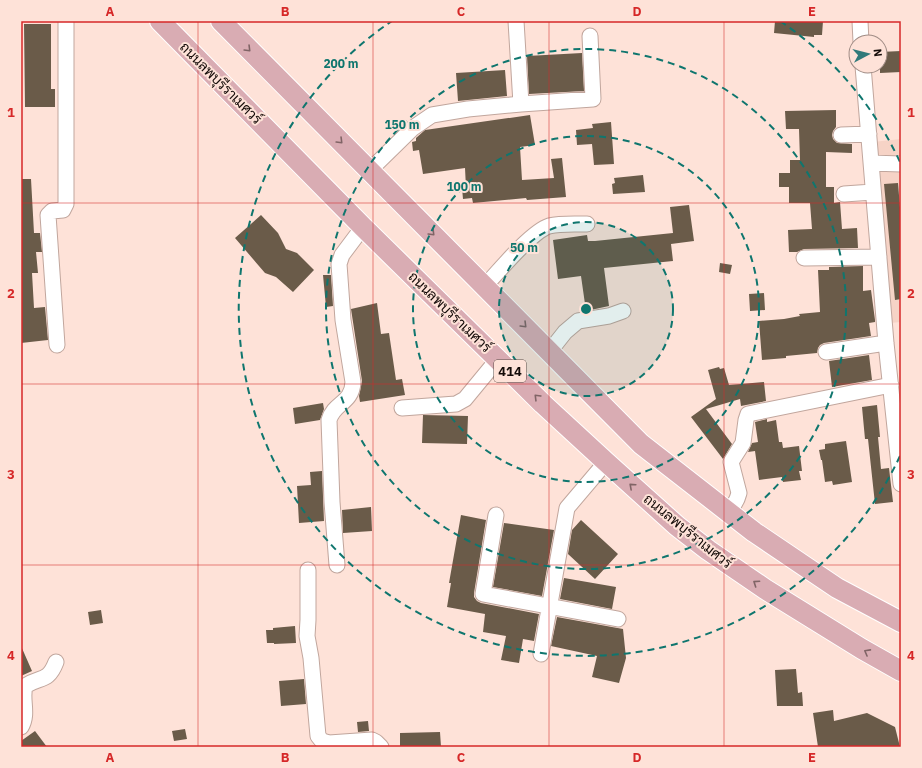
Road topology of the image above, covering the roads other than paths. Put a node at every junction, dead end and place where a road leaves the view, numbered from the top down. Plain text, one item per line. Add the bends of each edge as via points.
1 (66, 21) edge
2 (160, 21) edge
3 (221, 21) edge
4 (516, 21) edge
5 (860, 21) edge
6 (861, 34) edge
7 (590, 36) dead end
8 (864, 74) edge
9 (521, 104) junction
10 (869, 134) junction
11 (841, 135) dead end
12 (871, 163) junction
13 (901, 164) edge
14 (369, 171) junction
15 (873, 192) junction
16 (844, 194) dead end
17 (587, 224) dead end
18 (363, 227) junction
19 (879, 257) junction
20 (804, 258) dead end
21 (485, 286) junction
22 (623, 311) dead end
23 (886, 343) junction
24 (58, 345) dead end
25 (550, 351) junction
26 (826, 352) dead end
27 (498, 359) junction
28 (891, 385) junction
29 (402, 408) dead end
30 (606, 462) junction
31 (901, 484) edge
32 (730, 512) junction
33 (496, 515) dead end
34 (337, 565) dead end
35 (308, 570) dead end
36 (549, 607) junction
37 (618, 619) dead end
38 (901, 622) edge
39 (541, 654) dead end
40 (56, 662) dead end
41 (901, 671) edge
42 (21, 727) edge
43 (381, 747) edge

1 - 24 street via 66,204 63,210 52,211 48,215
2 - 18 main road, ถนนลพบุรีราเมศวร์ / 414
3 -> 14 main road
4 - 9 street
5 - 6 street
7 - 9 street via 593,99
8 - 10 street
9 - 14 street via 432,115 413,128
10 - 11 street
10 - 12 street
12 - 13 street
12 - 15 street
14 -> 21 main road
15 - 16 street
15 - 19 street
17 - 21 street via 544,228 530,238
18 - 27 main road, ถนนลพบุรีราเมศวร์ / 414
18 - 34 street via 342,255 340,262 343,320 353,382 349,397 334,410 329,420
19 - 20 street
19 - 23 street
21 -> 25 main road
22 - 25 street via 578,321
23 - 26 street
23 - 28 street
25 - 32 main road via 641,444
27 - 29 street via 461,402
30 -> 27 main road, ถนนลพบุรีราเมศวร์ / 414
28 - 31 street
28 - 32 street via 748,414 744,441 731,462 739,493
30 - 36 street via 567,508
41 -> 30 main road, ถนนลพบุรีราเมศวร์ / 414 via 796,609 708,550 677,526
32 - 38 main road via 754,532 837,588
33 - 36 street via 483,594
35 - 43 street via 307,636 318,736 329,744 372,740
36 - 37 street
36 - 39 street
40 - 42 street via 46,677 25,686 24,718

